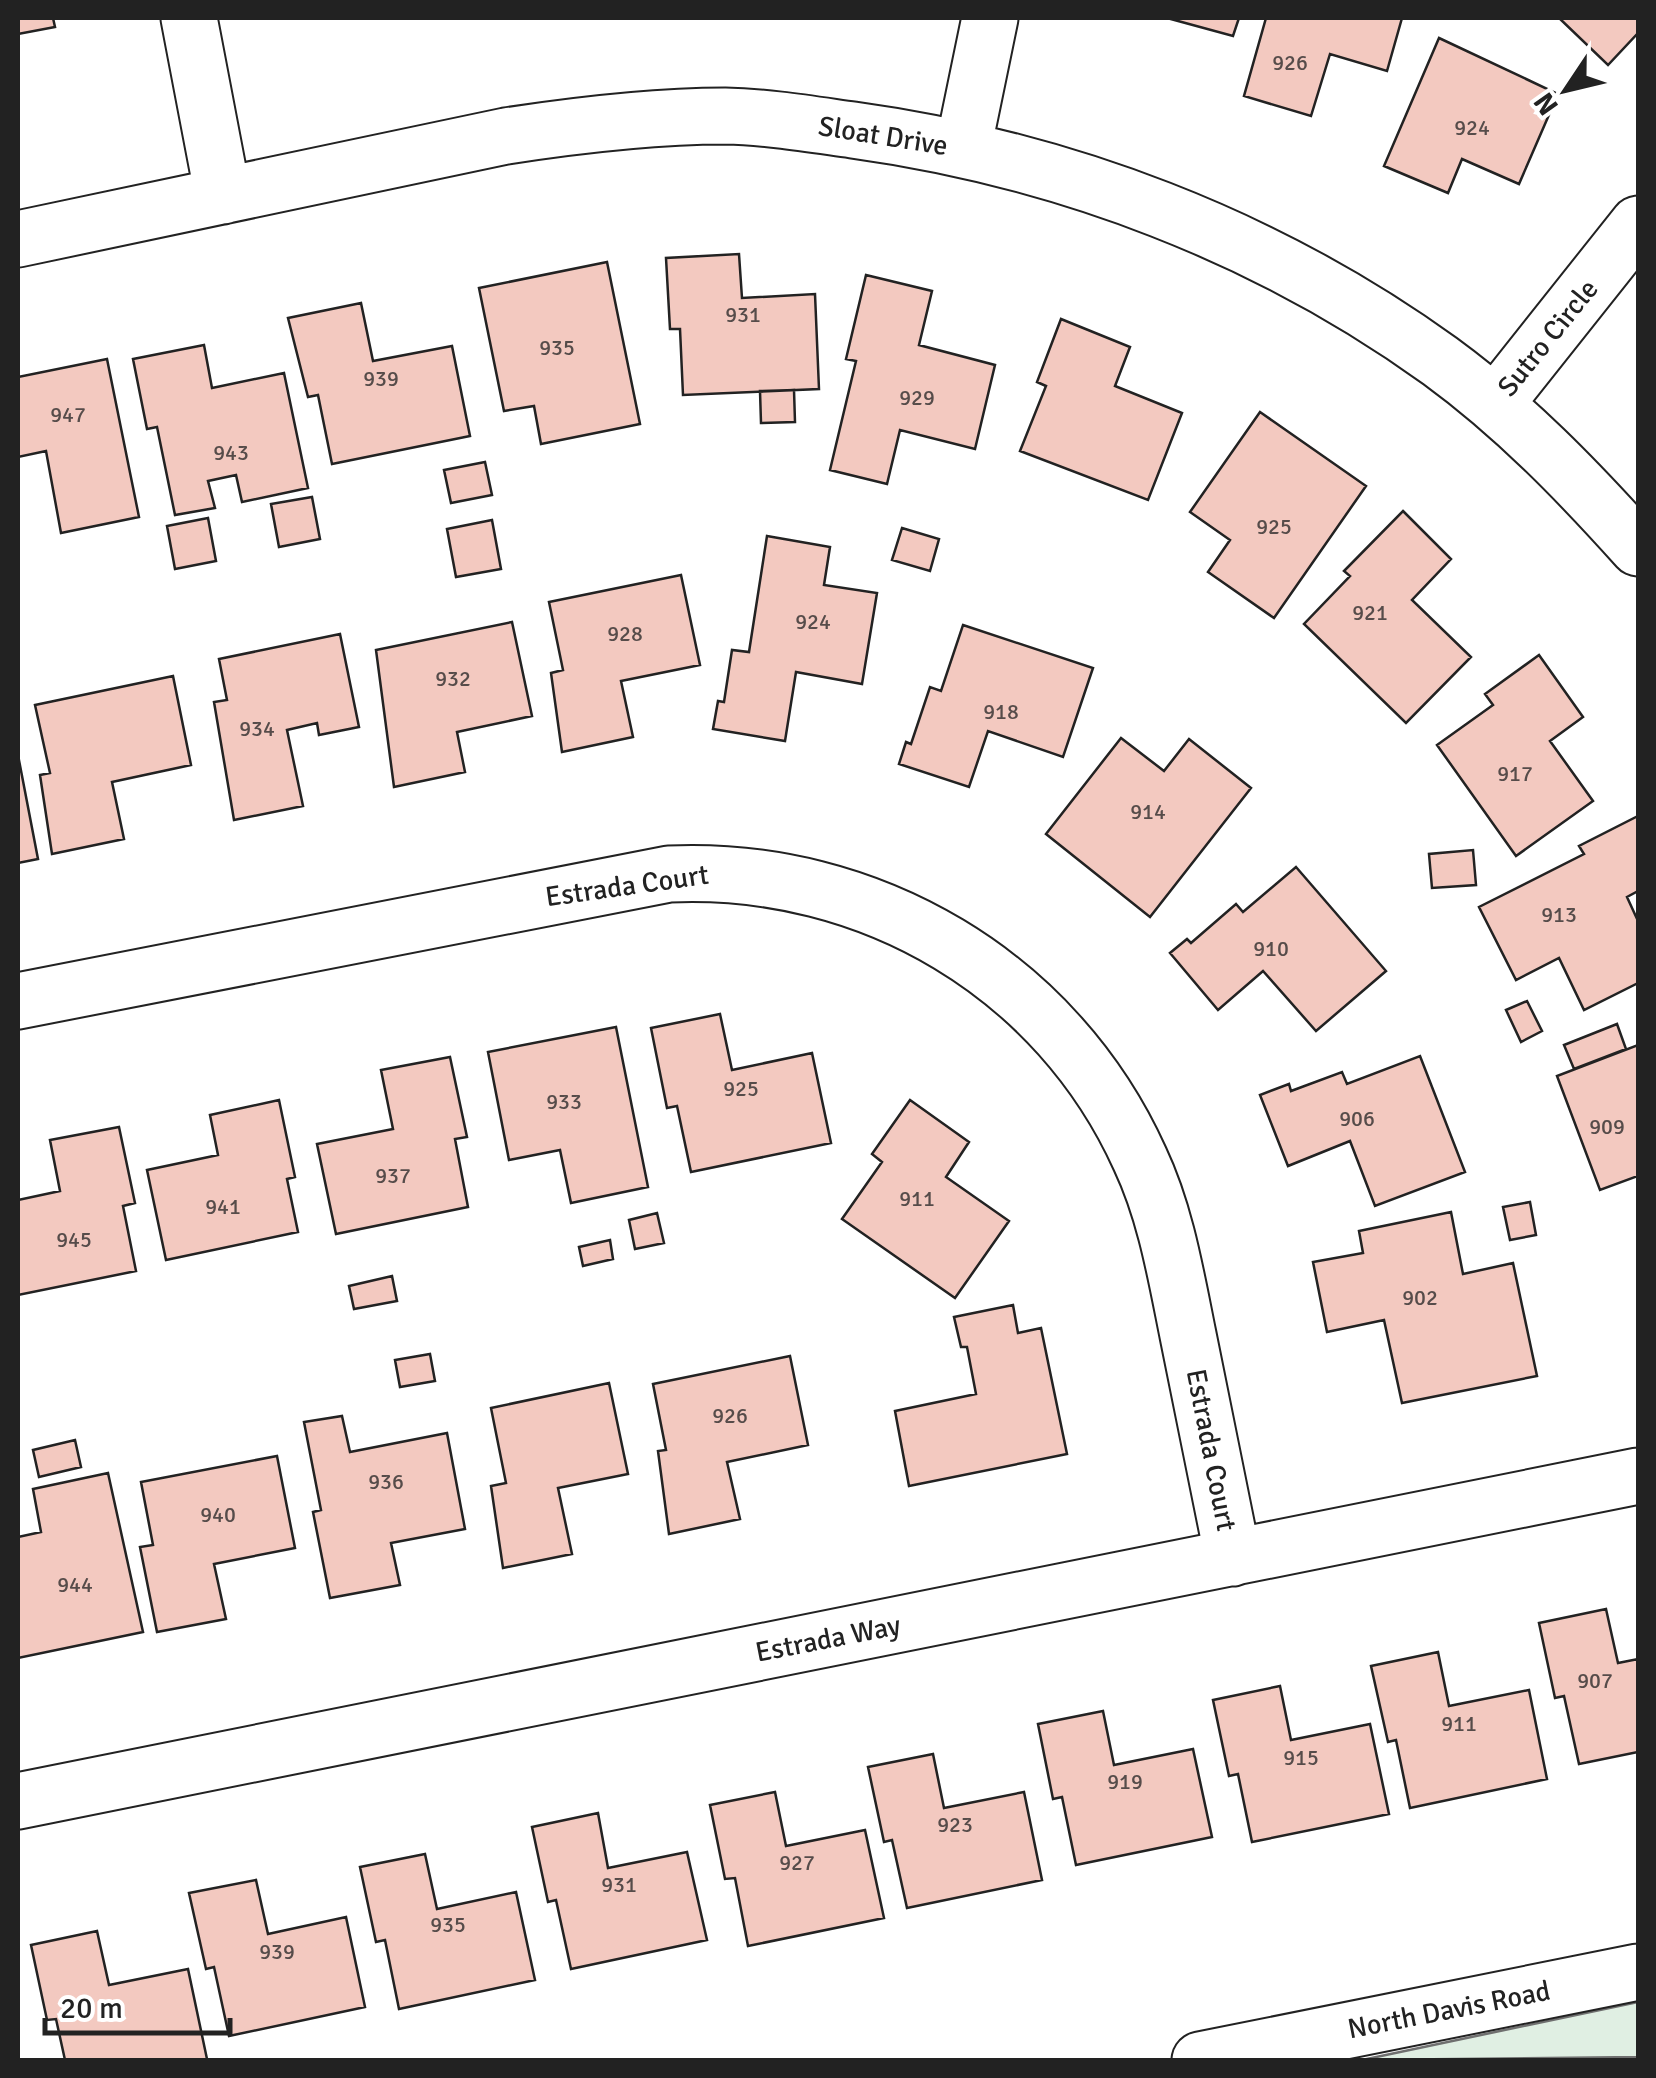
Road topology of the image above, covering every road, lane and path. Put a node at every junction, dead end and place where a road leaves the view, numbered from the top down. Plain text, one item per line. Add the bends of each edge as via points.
1 (189, 18) edge
2 (990, 18) edge
3 (963, 148) junction
4 (223, 196) junction
5 (1638, 224) edge
6 (18, 240) edge
7 (1495, 404) junction
8 (1638, 548) edge
9 (18, 1001) edge
10 (1638, 1476) edge
11 (1233, 1558) junction
12 (18, 1801) edge
13 (1638, 1972) edge
14 (1200, 2060) edge

1 - 4 main road
2 - 3 main road
3 - 4 main road, Sloat Drive via 784,120 652,119 506,136
3 - 7 main road, Sloat Drive via 1105,188 1253,251 1381,323
4 - 6 main road, Sloat Drive
5 - 7 main road, Sutro Circle
7 - 8 main road, Sloat Drive
9 - 11 main road, Estrada Court via 670,874 754,876 876,905 936,934 1032,1005 1095,1078 1120,1119 1167,1238
10 - 11 main road, Estrada Way
11 - 12 main road, Estrada Way
13 - 14 main road, North Davis Road

